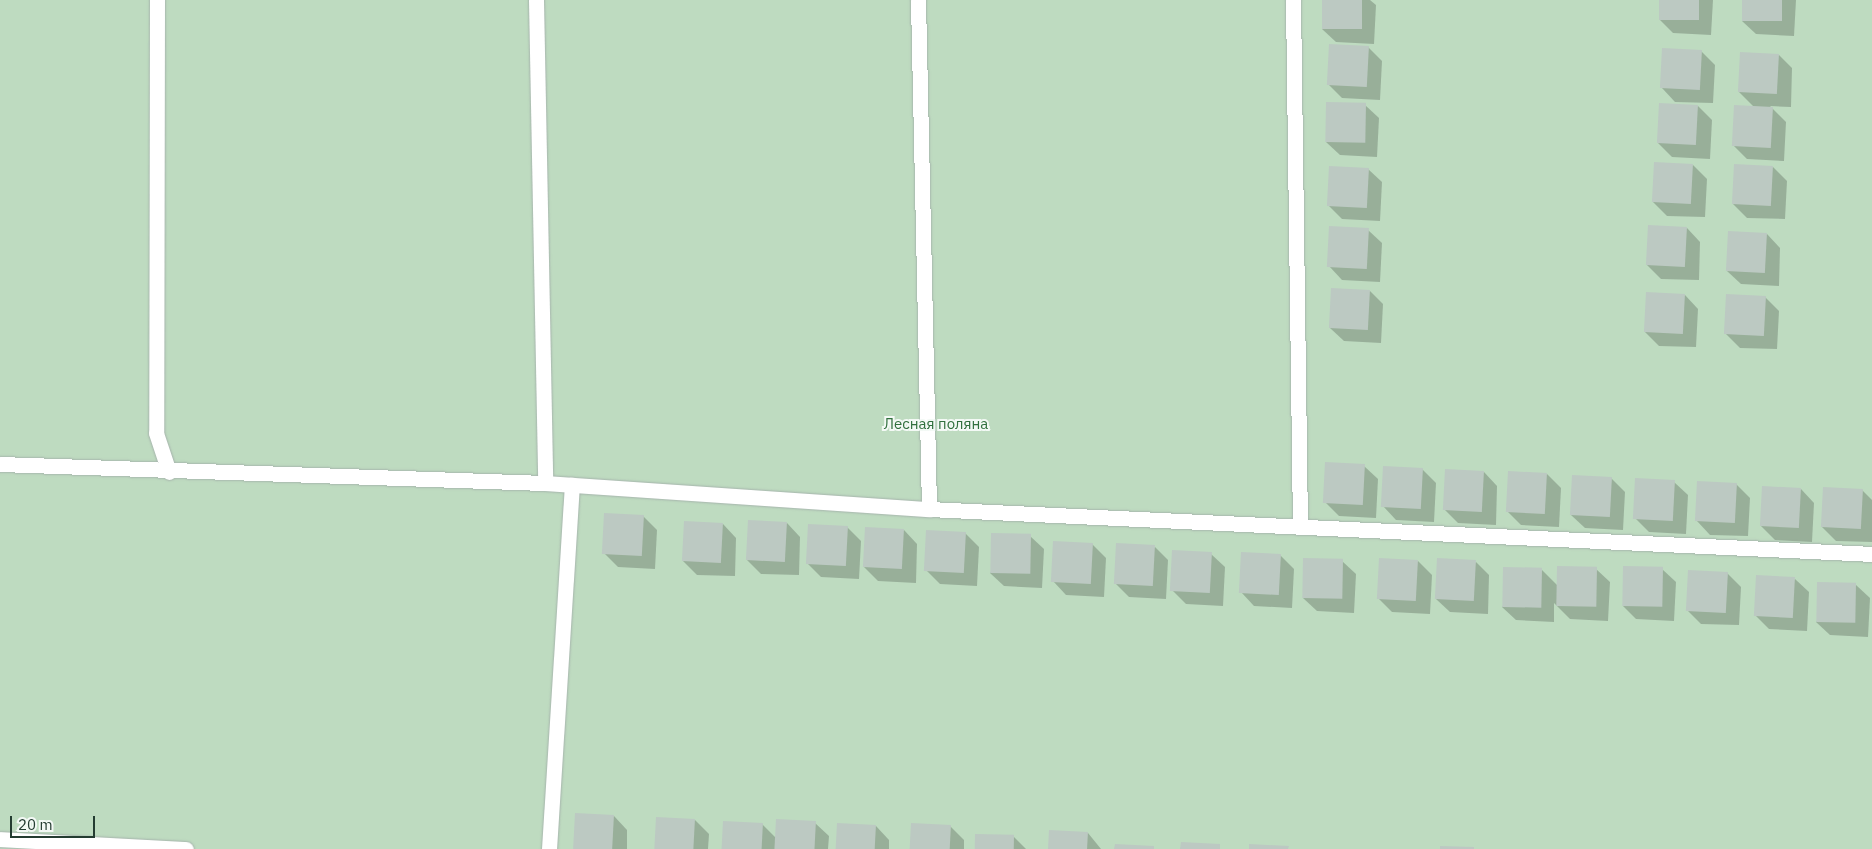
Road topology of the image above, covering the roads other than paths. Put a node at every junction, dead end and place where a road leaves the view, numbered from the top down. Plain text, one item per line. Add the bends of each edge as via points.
1 (157, 0) edge
2 (536, 0) edge
3 (918, 0) edge
4 (1294, 0) edge
5 (0, 464) edge
6 (169, 472) junction
7 (545, 483) junction
8 (572, 484) junction
9 (929, 509) junction
10 (1300, 527) junction
11 (1872, 554) edge
12 (0, 839) edge
13 (186, 849) edge
14 (549, 849) edge

1 - 6 street via 156,433
2 - 7 street
3 - 9 street
4 - 10 street
5 - 6 street
6 - 7 street
7 - 8 street
8 - 9 street
8 - 14 street
9 - 10 street
10 - 11 street
12 - 13 street

